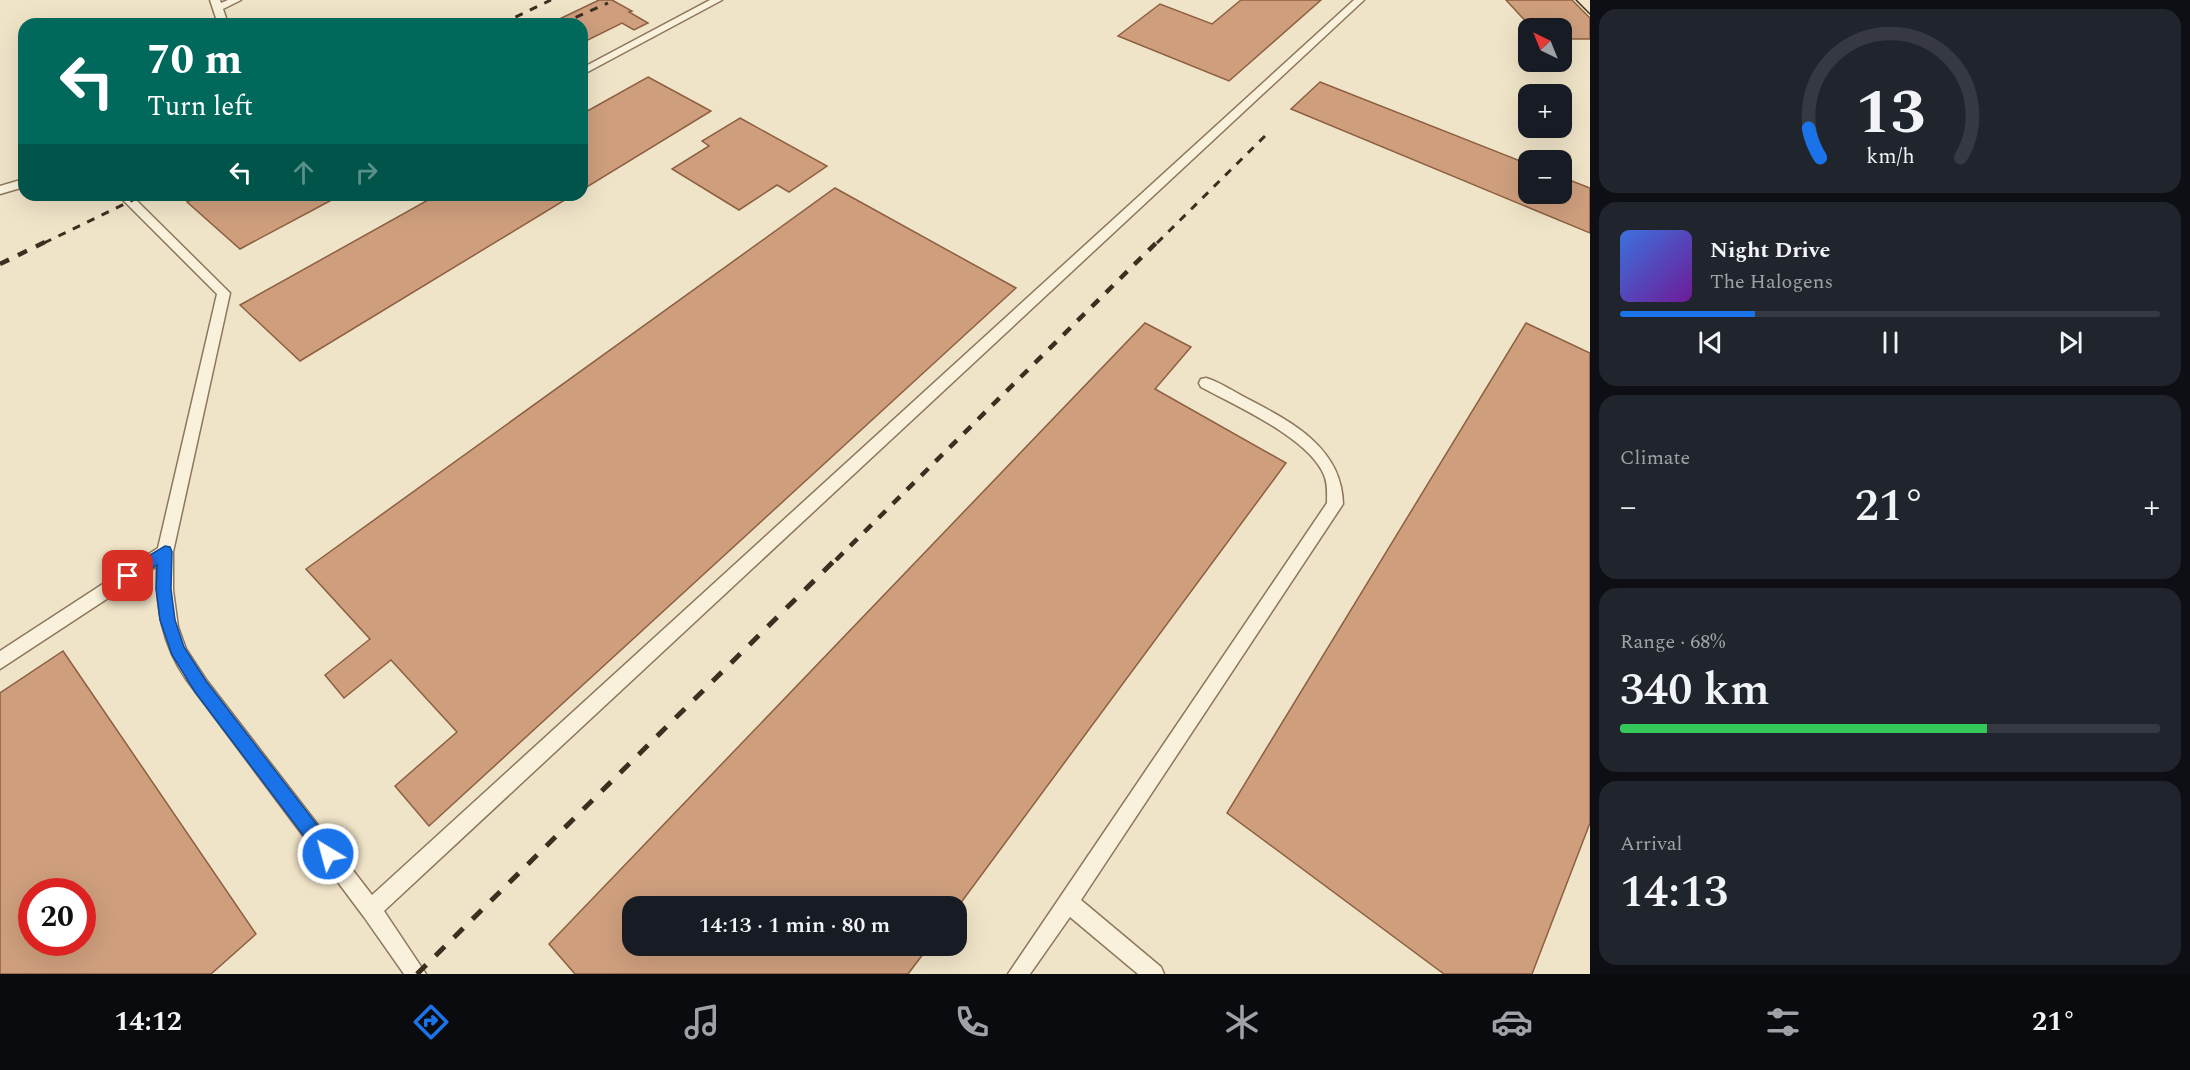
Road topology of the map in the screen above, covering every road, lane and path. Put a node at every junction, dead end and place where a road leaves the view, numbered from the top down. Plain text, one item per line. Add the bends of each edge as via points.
1 (236, 0) edge
2 (717, 0) edge
3 (1359, 0) edge
4 (217, 4) edge
5 (588, 69) edge
6 (18, 185) edge
7 (0, 190) edge
8 (130, 201) edge
9 (1206, 383) dead end
10 (165, 552) junction
11 (0, 661) edge
12 (1068, 902) junction
13 (371, 910) junction
14 (416, 974) edge
15 (1018, 974) edge
16 (1154, 974) edge

1 - 4 lane
2 - 5 lane
3 - 13 lane
6 - 7 lane
8 - 10 lane via 224,293
9 - 12 lane via 1292,431 1313,450 1329,469 1335,504
10 - 11 lane
10 - 13 lane via 164,589 177,650
12 - 15 lane
12 - 16 lane
13 - 14 lane

